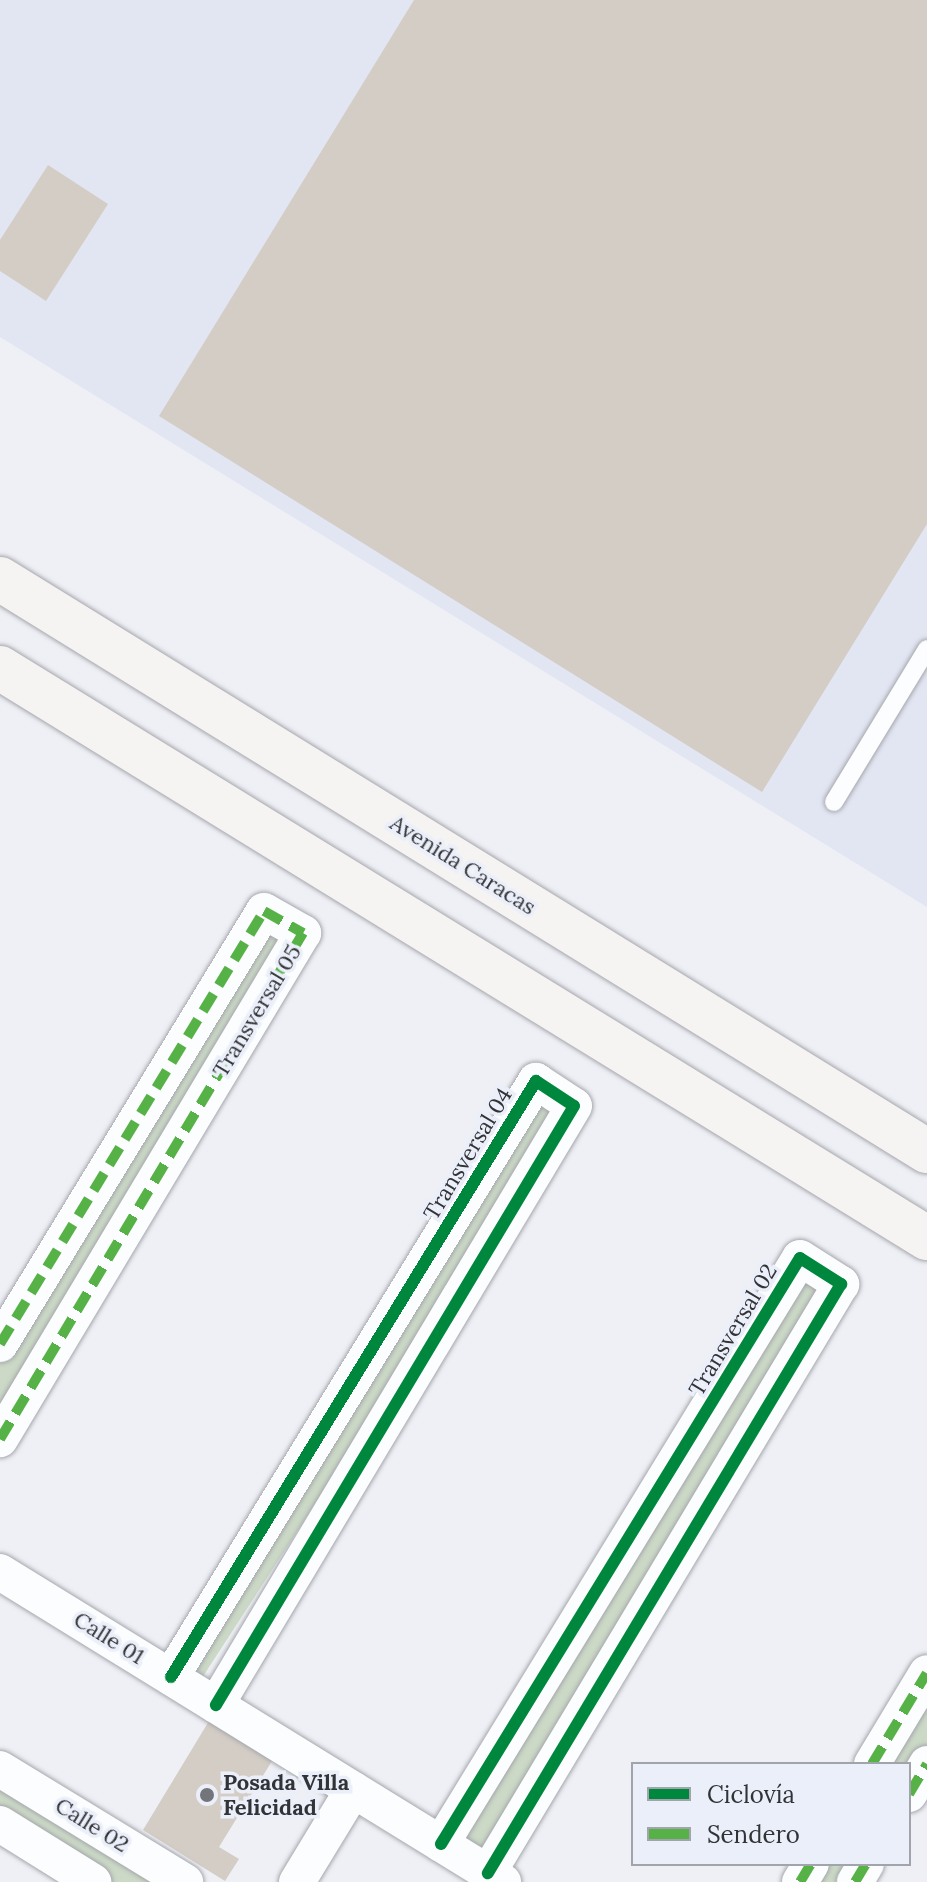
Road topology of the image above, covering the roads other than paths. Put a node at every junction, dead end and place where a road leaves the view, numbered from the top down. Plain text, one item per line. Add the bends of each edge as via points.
1 (0, 579) edge
2 (927, 649) edge
3 (1, 669) edge
4 (834, 802) dead end
5 (927, 1151) edge
6 (927, 1238) edge
7 (0, 1344) edge
8 (0, 1439) edge
9 (0, 1572) edge
10 (927, 1673) edge
11 (171, 1677) junction
12 (216, 1705) junction
13 (873, 1762) edge
14 (927, 1764) edge
15 (0, 1769) edge
16 (353, 1790) junction
17 (911, 1791) edge
18 (0, 1824) edge
19 (441, 1844) junction
20 (495, 1877) edge
21 (93, 1882) edge
22 (185, 1882) edge
23 (297, 1882) edge

1 - 5 street, Avenida Caracas
2 - 4 lane
3 - 6 street
7 - 8 street, Transversal 05 via 264,911 303,933
9 - 11 street, Calle 01
10 - 13 street
11 - 12 street, Calle 01
11 - 12 street, Transversal 04 via 536,1081 574,1106
12 - 16 street, Calle 01
14 - 17 street
15 - 22 street, Calle 02
16 - 19 street, Calle 01
16 - 23 street
18 - 21 street
19 - 20 street, Calle 01
19 - 20 street, Transversal 02 via 800,1258 841,1284

